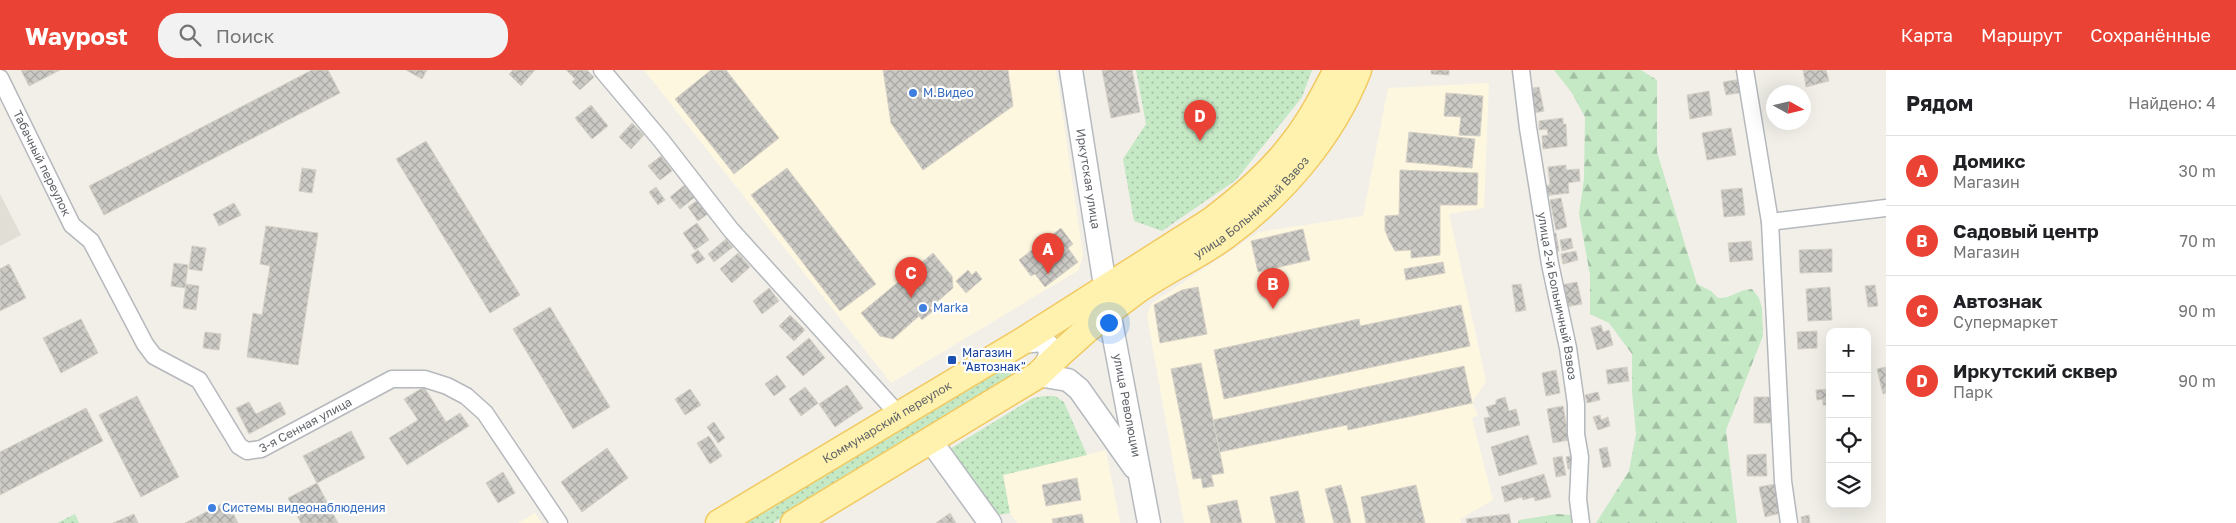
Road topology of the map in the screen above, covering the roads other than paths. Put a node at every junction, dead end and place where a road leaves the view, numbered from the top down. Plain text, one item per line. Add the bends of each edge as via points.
1 (602, 70) edge
2 (1071, 70) edge
3 (1337, 70) edge
4 (1358, 70) edge
5 (1521, 70) edge
6 (1745, 70) edge
7 (0, 78) edge
8 (1886, 208) edge
9 (1770, 222) junction
10 (91, 241) joint
11 (1107, 300) junction
12 (1021, 342) junction
13 (1038, 375) junction
14 (899, 415) junction
15 (930, 440) junction
16 (1140, 476) junction
17 (559, 523) edge
18 (719, 523) edge
19 (794, 523) edge
20 (990, 523) edge
21 (1149, 523) edge
22 (1581, 523) edge
23 (1790, 523) edge

1 - 14 street via 731,230
2 - 11 main road, Иркутская улица
3 - 11 main road, улица Больничный Взвоз via 1319,106 1294,143 1252,188
4 - 11 main road, улица Больничный Взвоз via 1335,115 1309,155 1256,211 1223,237 1138,290
5 - 22 street, улица 2-й Больничный Взвоз via 1550,264 1576,404 1580,457 1577,493
6 - 9 street
7 - 10 street, Табачный переулок via 72,225
8 - 9 street
9 - 23 street via 1783,481
10 - 17 street, 3-я Сенная улица via 145,344 154,356 199,380 239,446 247,451 261,450 392,379 425,379 466,396 485,413
11 - 12 main road, Коммунарский переулок
11 - 13 main road
11 - 16 main road, улица Революции
12 - 13 main road via 1042,340 1050,348 1049,358
12 - 14 main road, Коммунарский переулок
13 - 15 main road
13 - 16 main road via 1068,380 1079,389
14 - 18 main road, Коммунарский переулок
15 - 19 main road
15 - 20 main road
16 - 21 main road, улица Революции

